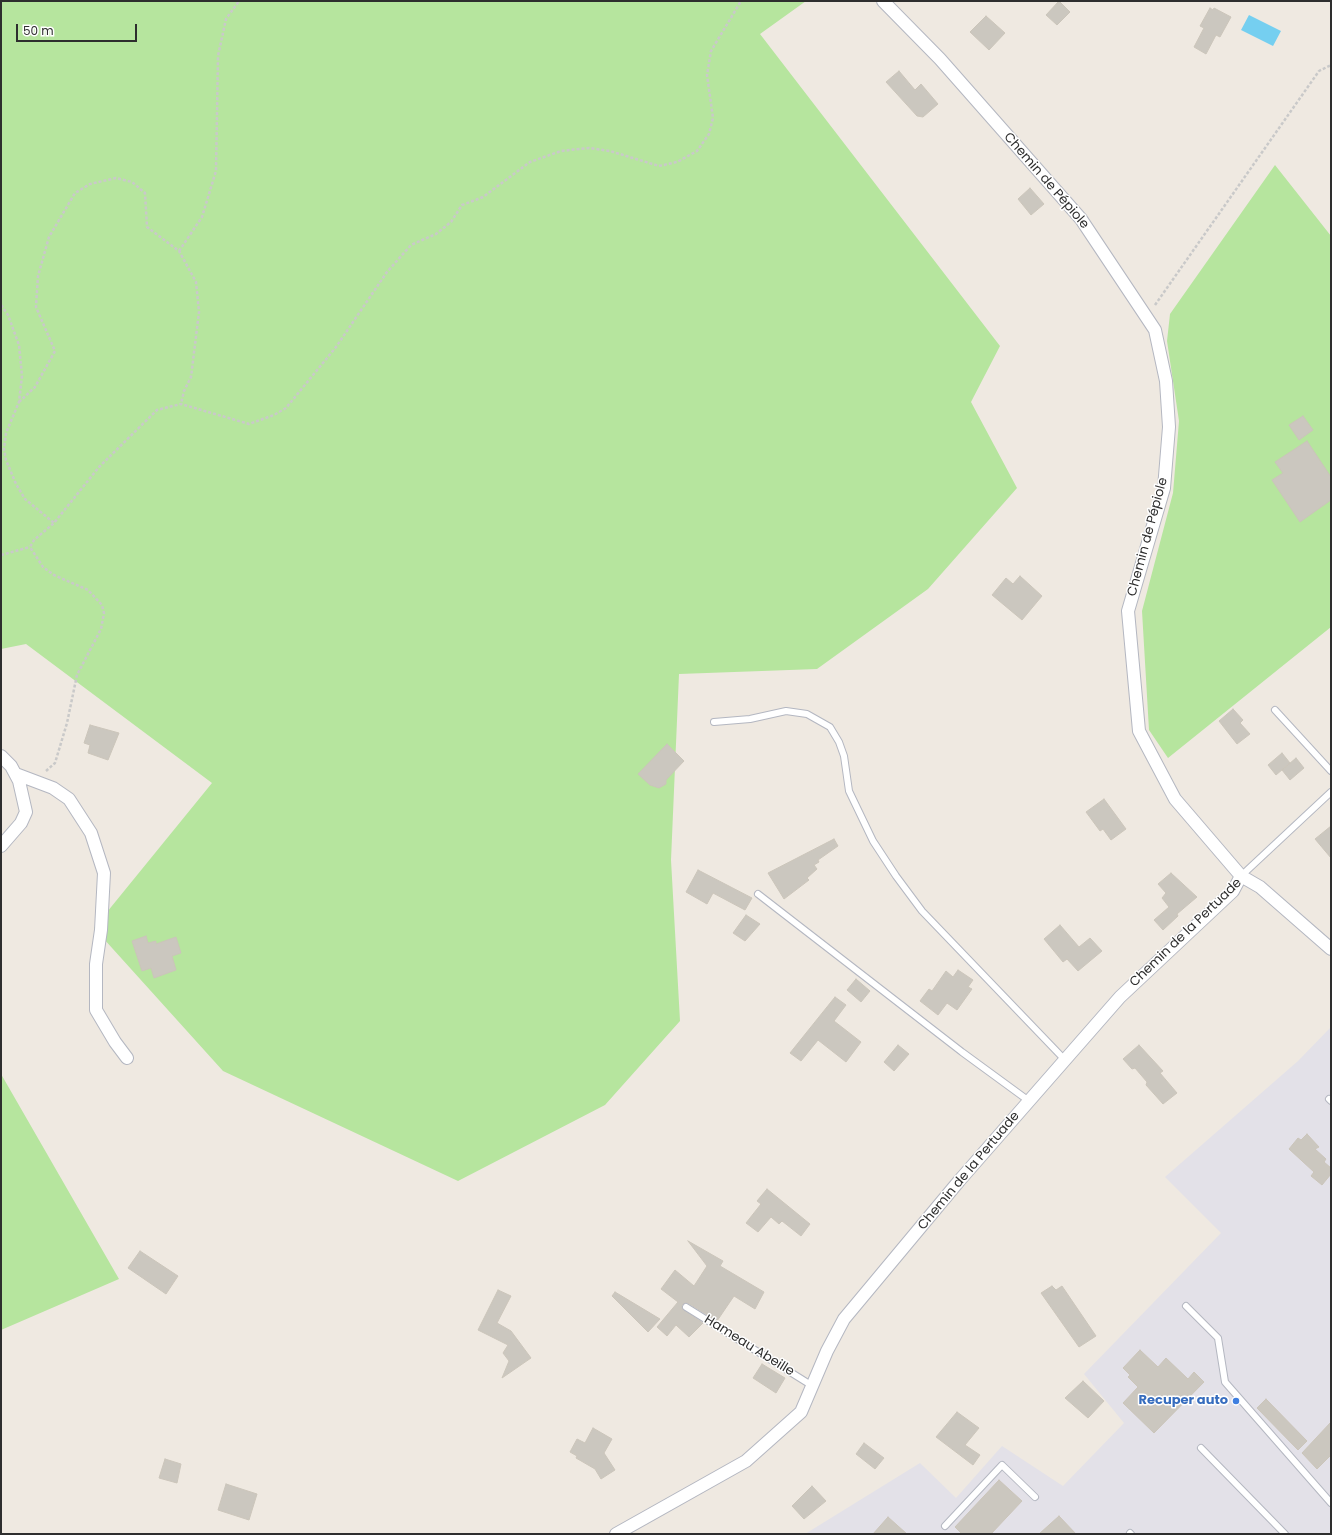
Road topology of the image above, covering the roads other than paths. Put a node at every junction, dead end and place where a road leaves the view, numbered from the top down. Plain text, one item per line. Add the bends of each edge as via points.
1 (883, 1) edge
2 (1275, 710) dead end
3 (714, 722) dead end
4 (1, 756) edge
5 (1331, 771) edge
6 (16, 774) junction
7 (1331, 792) edge
8 (1, 846) edge
9 (1241, 876) junction
10 (758, 894) dead end
11 (1331, 949) edge
12 (128, 1058) dead end
13 (1065, 1060) junction
14 (1029, 1101) junction
15 (1186, 1306) dead end
16 (686, 1307) dead end
17 (811, 1385) junction
18 (1201, 1448) dead end
19 (1035, 1497) dead end
20 (1331, 1503) edge
21 (945, 1526) dead end
22 (616, 1534) edge
23 (1285, 1534) edge

1 - 9 street, Chemin de Pépiole via 940,59 1082,219 1155,330 1166,380 1169,427 1164,488 1128,611 1140,731 1175,800
2 - 5 lane
3 - 13 lane via 750,719 786,711 807,714 830,727 844,756 849,791 873,841 896,876 922,911
4 - 6 street
6 - 8 street via 26,812 22,823
6 - 12 street via 54,788 69,799 91,833 104,873 101,930 96,964 96,1010
7 - 9 lane
9 - 11 street, Chemin de la Pertuade via 1260,887
9 - 13 street, Chemin de la Pertuade via 1233,891 1120,997
10 - 14 lane
13 - 14 street, Chemin de la Pertuade
14 - 17 street, Chemin de la Pertuade via 844,1319
15 - 20 lane via 1218,1338 1225,1382
16 - 17 lane, Hameau Abeille
17 - 22 street, Chemin de la Pertuade via 801,1412 746,1461
18 - 23 lane
19 - 21 lane via 1002,1464

